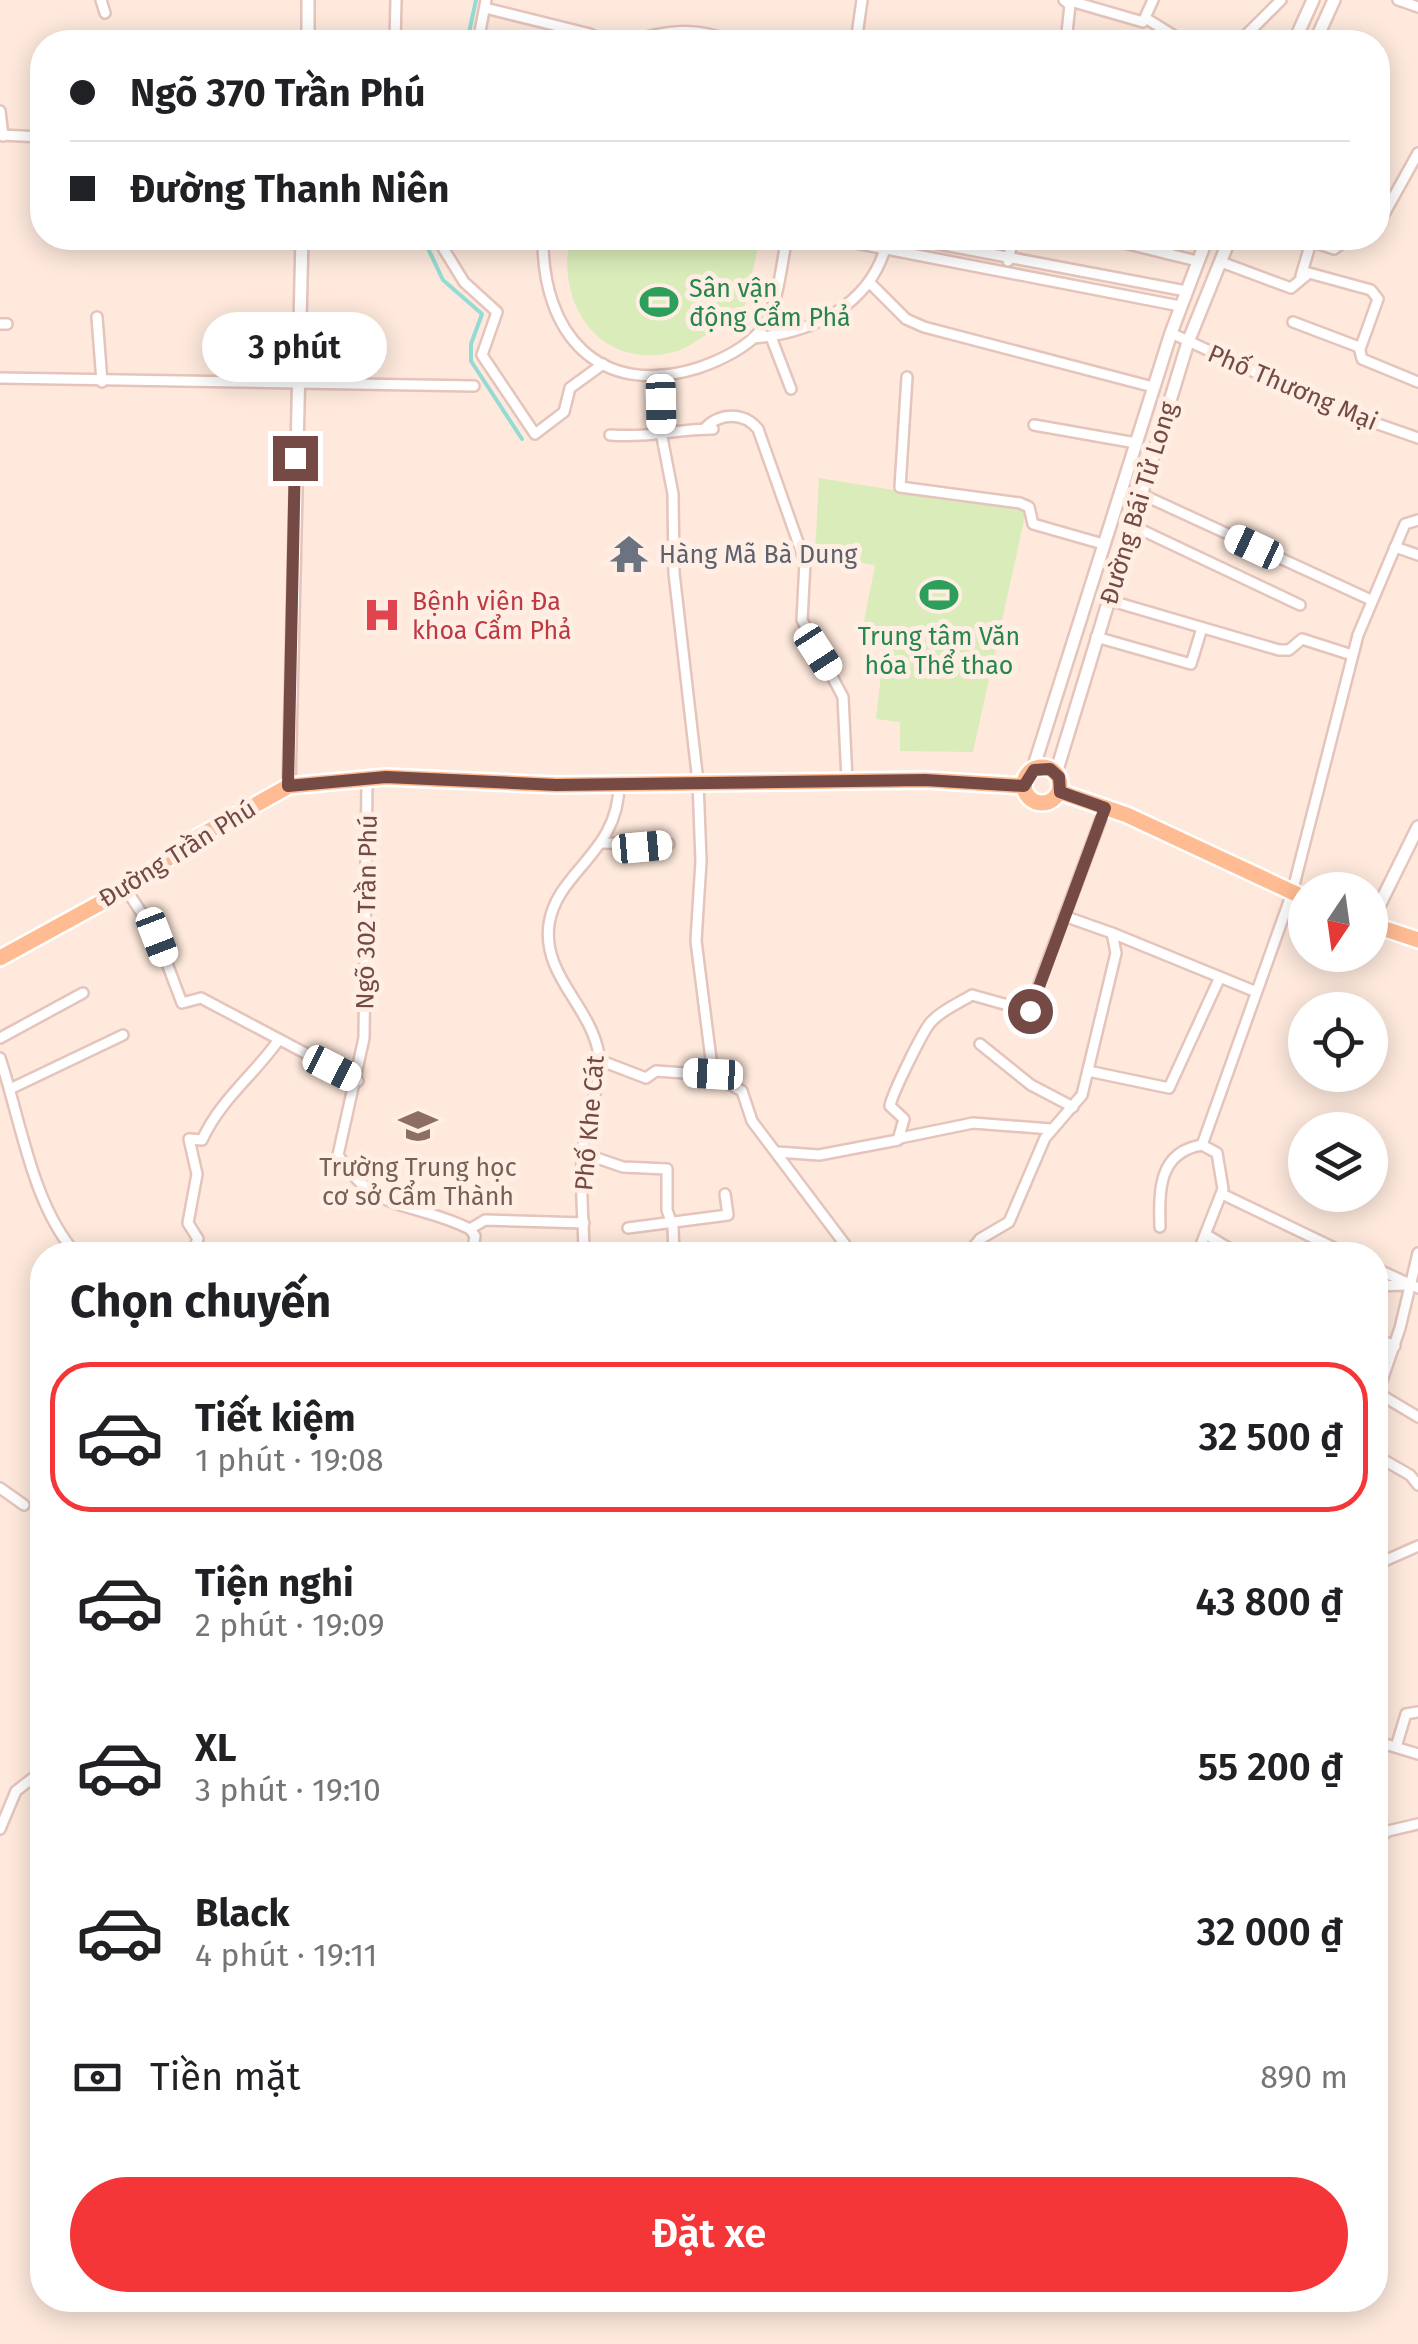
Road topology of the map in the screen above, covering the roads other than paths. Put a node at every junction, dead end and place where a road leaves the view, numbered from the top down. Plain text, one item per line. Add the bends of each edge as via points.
1 (101, 0) edge
2 (308, 0) edge
3 (396, 0) edge
4 (862, 0) edge
5 (1066, 0) edge
6 (1153, 0) edge
7 (1281, 0) edge
8 (1313, 0) edge
9 (1334, 0) edge
10 (1398, 0) edge
11 (485, 4) edge
12 (1418, 7) edge
13 (105, 13) dead end
14 (1146, 20) junction
15 (308, 30) edge
16 (396, 30) edge
17 (480, 30) edge
18 (576, 30) edge
19 (858, 30) edge
20 (1067, 30) edge
21 (1163, 30) edge
22 (1252, 30) edge
23 (1299, 30) edge
24 (1321, 30) edge
25 (0, 111) edge
26 (1, 135) edge
27 (30, 136) edge
28 (1418, 153) edge
29 (1390, 204) edge
30 (302, 250) edge
31 (444, 250) edge
32 (543, 250) edge
33 (784, 250) edge
34 (885, 250) edge
35 (890, 250) edge
36 (965, 250) edge
37 (1010, 250) edge
38 (1152, 250) edge
39 (1169, 250) edge
40 (1202, 250) edge
41 (1225, 250) edge
42 (1305, 250) edge
43 (1168, 254) junction
44 (1008, 259) junction
45 (1197, 262) junction
46 (1220, 262) junction
47 (1006, 273) junction
48 (1301, 276) junction
49 (870, 282) junction
50 (1186, 291) junction
51 (1206, 296) junction
52 (1180, 306) junction
53 (1200, 312) junction
54 (96, 317) dead end
55 (1293, 322) dead end
56 (1170, 333) junction
57 (771, 337) junction
58 (750, 338) junction
59 (1188, 342) junction
60 (1360, 348) junction
61 (603, 364) junction
62 (661, 376) junction
63 (907, 377) dead end
64 (0, 378) edge
65 (102, 382) junction
66 (1418, 382) edge
67 (296, 386) junction
68 (474, 386) dead end
69 (1153, 387) junction
70 (792, 390) dead end
71 (1034, 425) dead end
72 (610, 435) dead end
73 (662, 436) junction
74 (1418, 438) edge
75 (1136, 443) junction
76 (1126, 474) junction
77 (1145, 479) junction
78 (1141, 494) junction
79 (1418, 520) edge
80 (1131, 525) junction
81 (1103, 544) junction
82 (1394, 547) junction
83 (1418, 555) edge
84 (1108, 600) junction
85 (1371, 600) junction
86 (1300, 605) dead end
87 (1202, 628) junction
88 (1075, 633) junction
89 (1096, 638) junction
90 (1352, 654) junction
91 (1034, 770) junction
92 (1056, 773) junction
93 (367, 780) junction
94 (847, 780) junction
95 (698, 782) junction
96 (619, 784) junction
97 (288, 786) junction
98 (1024, 786) junction
99 (1060, 792) junction
100 (1105, 808) junction
101 (1418, 827) edge
102 (601, 844) junction
103 (669, 844) dead end
104 (1302, 872) edge
105 (1388, 888) edge
106 (126, 890) junction
107 (1288, 891) edge
108 (1288, 915) edge
109 (1064, 916) junction
110 (1388, 930) edge
111 (1112, 932) junction
112 (1418, 940) edge
113 (0, 958) edge
114 (1220, 977) junction
115 (1254, 992) junction
116 (83, 993) dead end
117 (123, 1036) dead end
118 (0, 1038) edge
119 (278, 1041) junction
120 (980, 1044) dead end
121 (0, 1058) edge
122 (599, 1060) junction
123 (1088, 1071) junction
124 (713, 1074) junction
125 (358, 1081) junction
126 (10, 1089) junction
127 (1073, 1107) junction
128 (1051, 1129) junction
129 (900, 1138) junction
130 (1202, 1145) junction
131 (776, 1152) junction
132 (582, 1153) junction
133 (726, 1194) dead end
134 (1222, 1194) junction
135 (584, 1223) junction
136 (671, 1223) junction
137 (1160, 1227) dead end
138 (628, 1228) dead end
139 (470, 1229) junction
140 (1207, 1234) junction
141 (65, 1242) edge
142 (197, 1242) edge
143 (474, 1242) edge
144 (584, 1242) edge
145 (673, 1242) edge
146 (844, 1242) edge
147 (981, 1242) edge
148 (1203, 1242) edge
149 (1220, 1242) edge
150 (1321, 1242) edge
151 (1418, 1253) edge
152 (1388, 1274) edge
153 (1388, 1286) edge
154 (1416, 1287) edge
155 (1388, 1343) edge
156 (1395, 1346) junction
157 (1388, 1366) edge
158 (1388, 1402) edge
159 (1418, 1417) edge
160 (1388, 1464) edge
161 (1418, 1485) edge
162 (0, 1488) edge
163 (24, 1506) dead end
164 (1418, 1546) edge
165 (1388, 1559) edge
166 (1418, 1712) edge
167 (1388, 1745) edge
168 (1396, 1747) junction
169 (1418, 1754) edge
170 (30, 1780) edge
171 (1418, 1824) edge
172 (0, 1828) edge
173 (1388, 1831) edge

1 - 13 street
2 - 15 street
3 - 16 street
4 - 19 street
5 - 14 street
5 - 20 street
6 - 14 street
7 - 22 street
8 - 23 street
9 - 24 street
10 - 12 street
11 - 17 street
11 - 18 street
14 - 21 street
25 - 26 street
26 - 27 street
28 - 29 street
30 - 67 street
31 - 61 street via 464,282 496,312 482,355 535,434 564,412 570,388
32 - 61 street via 558,324
33 - 58 street via 762,328
34 - 49 street
35 - 47 street
36 - 44 street
37 - 44 street
38 - 43 street
39 - 43 street
40 - 45 street, Đường Bái Tử Long
41 - 46 street, Đường Bái Tử Long
42 - 48 street
43 - 45 street
44 - 47 street
44 - 50 street
45 - 50 street, Đường Bái Tử Long
46 - 48 street via 1291,288
46 - 51 street, Đường Bái Tử Long
47 - 52 street
48 - 60 street via 1320,274 1376,294 1376,314
49 - 57 street via 816,325
49 - 69 street via 906,320
50 - 51 street
50 - 52 street, Đường Bái Tử Long
51 - 53 street, Đường Bái Tử Long
52 - 53 street
52 - 56 street, Đường Bái Tử Long
53 - 59 street, Đường Bái Tử Long
54 - 65 street
55 - 60 street
56 - 59 street, Phố Thương Mại
56 - 69 street, Đường Bái Tử Long
57 - 58 street
57 - 70 street
58 - 62 street via 712,363
59 - 74 street, Phố Thương Mại via 1332,408
59 - 77 street, Đường Bái Tử Long
60 - 66 street via 1362,359
61 - 62 street
62 - 73 street
63 - 81 street via 900,487 1020,503 1029,507 1033,524
64 - 65 street
65 - 67 street
67 - 68 street
67 - 97 street
69 - 75 street, Đường Bái Tử Long
71 - 75 street
72 - 73 street
73 - 94 street via 708,429 712,420 730,416 758,429 805,562 805,631 844,697
73 - 95 street
75 - 76 street, Đường Bái Tử Long
76 - 77 street
76 - 81 street, Đường Bái Tử Long
77 - 78 street, Đường Bái Tử Long
78 - 80 street, Đường Bái Tử Long
78 - 85 street
79 - 82 street via 1409,520
80 - 84 street, Đường Bái Tử Long
80 - 86 street
81 - 88 street, Đường Bái Tử Long
82 - 83 street
82 - 85 street
84 - 87 street
84 - 89 street, Đường Bái Tử Long
85 - 90 street
87 - 89 street via 1190,664
87 - 90 street via 1279,650 1302,639
88 - 89 street
88 - 91 street, Đường Bái Tử Long
89 - 92 street, Đường Bái Tử Long
90 - 104 street
91 - 92 main road
91 - 98 main road
92 - 99 main road
93 - 96 main road, Đường Trần Phú
93 - 97 main road, Đường Trần Phú
93 - 125 street, Ngõ 302 Trần Phú via 366,986
94 - 95 main road, Đường Trần Phú
94 - 98 main road, Đường Trần Phú
95 - 96 main road, Đường Trần Phú
95 - 124 street via 696,941
96 - 102 street, Phố Khe Cát via 616,813
97 - 106 main road, Đường Trần Phú via 198,837
98 - 99 main road via 1037,803
99 - 100 main road
100 - 107 main road
100 - 109 street
101 - 105 street
102 - 103 street
102 - 122 street, Phố Khe Cát via 553,912 548,941 552,962 590,1025
106 - 113 main road, Đường Trần Phú
106 - 119 street via 157,937 182,1004 201,998
108 - 115 street
109 - 111 street
109 - 129 street via 1030,1010 972,996 923,1031 890,1102 904,1119
110 - 112 main road
111 - 114 street
111 - 123 street via 1116,953
114 - 115 street
114 - 123 street via 1169,1088
115 - 130 street
116 - 118 street
117 - 126 street
119 - 125 street
119 - 142 street via 218,1106 202,1140 189,1140 197,1174 188,1218
120 - 127 street via 1031,1085
121 - 126 street
122 - 124 street via 646,1078 656,1071
122 - 132 street, Phố Khe Cát
123 - 127 street
124 - 131 street via 742,1092 752,1121
125 - 139 street, Ngõ 302 Trần Phú via 338,1155 347,1169 378,1198
126 - 141 street via 47,1207
127 - 128 street
128 - 129 street via 973,1122
128 - 147 street via 1014,1216
129 - 131 street via 819,1155
130 - 134 street via 1217,1153
130 - 137 street via 1178,1155 1160,1179
131 - 146 street
132 - 135 street, Phố Khe Cát
132 - 136 street via 623,1167 668,1169
133 - 136 street via 728,1215
134 - 140 street
134 - 150 street
135 - 139 street via 485,1220
135 - 144 street, Phố Khe Cát
136 - 138 street
136 - 145 street
139 - 143 street
140 - 148 street
140 - 149 street
151 - 154 street
152 - 154 street
153 - 154 street
154 - 156 street
155 - 156 street
156 - 157 street
158 - 159 street
160 - 161 street
162 - 163 street
164 - 165 street
166 - 168 street via 1406,1714
167 - 168 street
168 - 169 street
170 - 172 street via 16,1791
171 - 173 street

